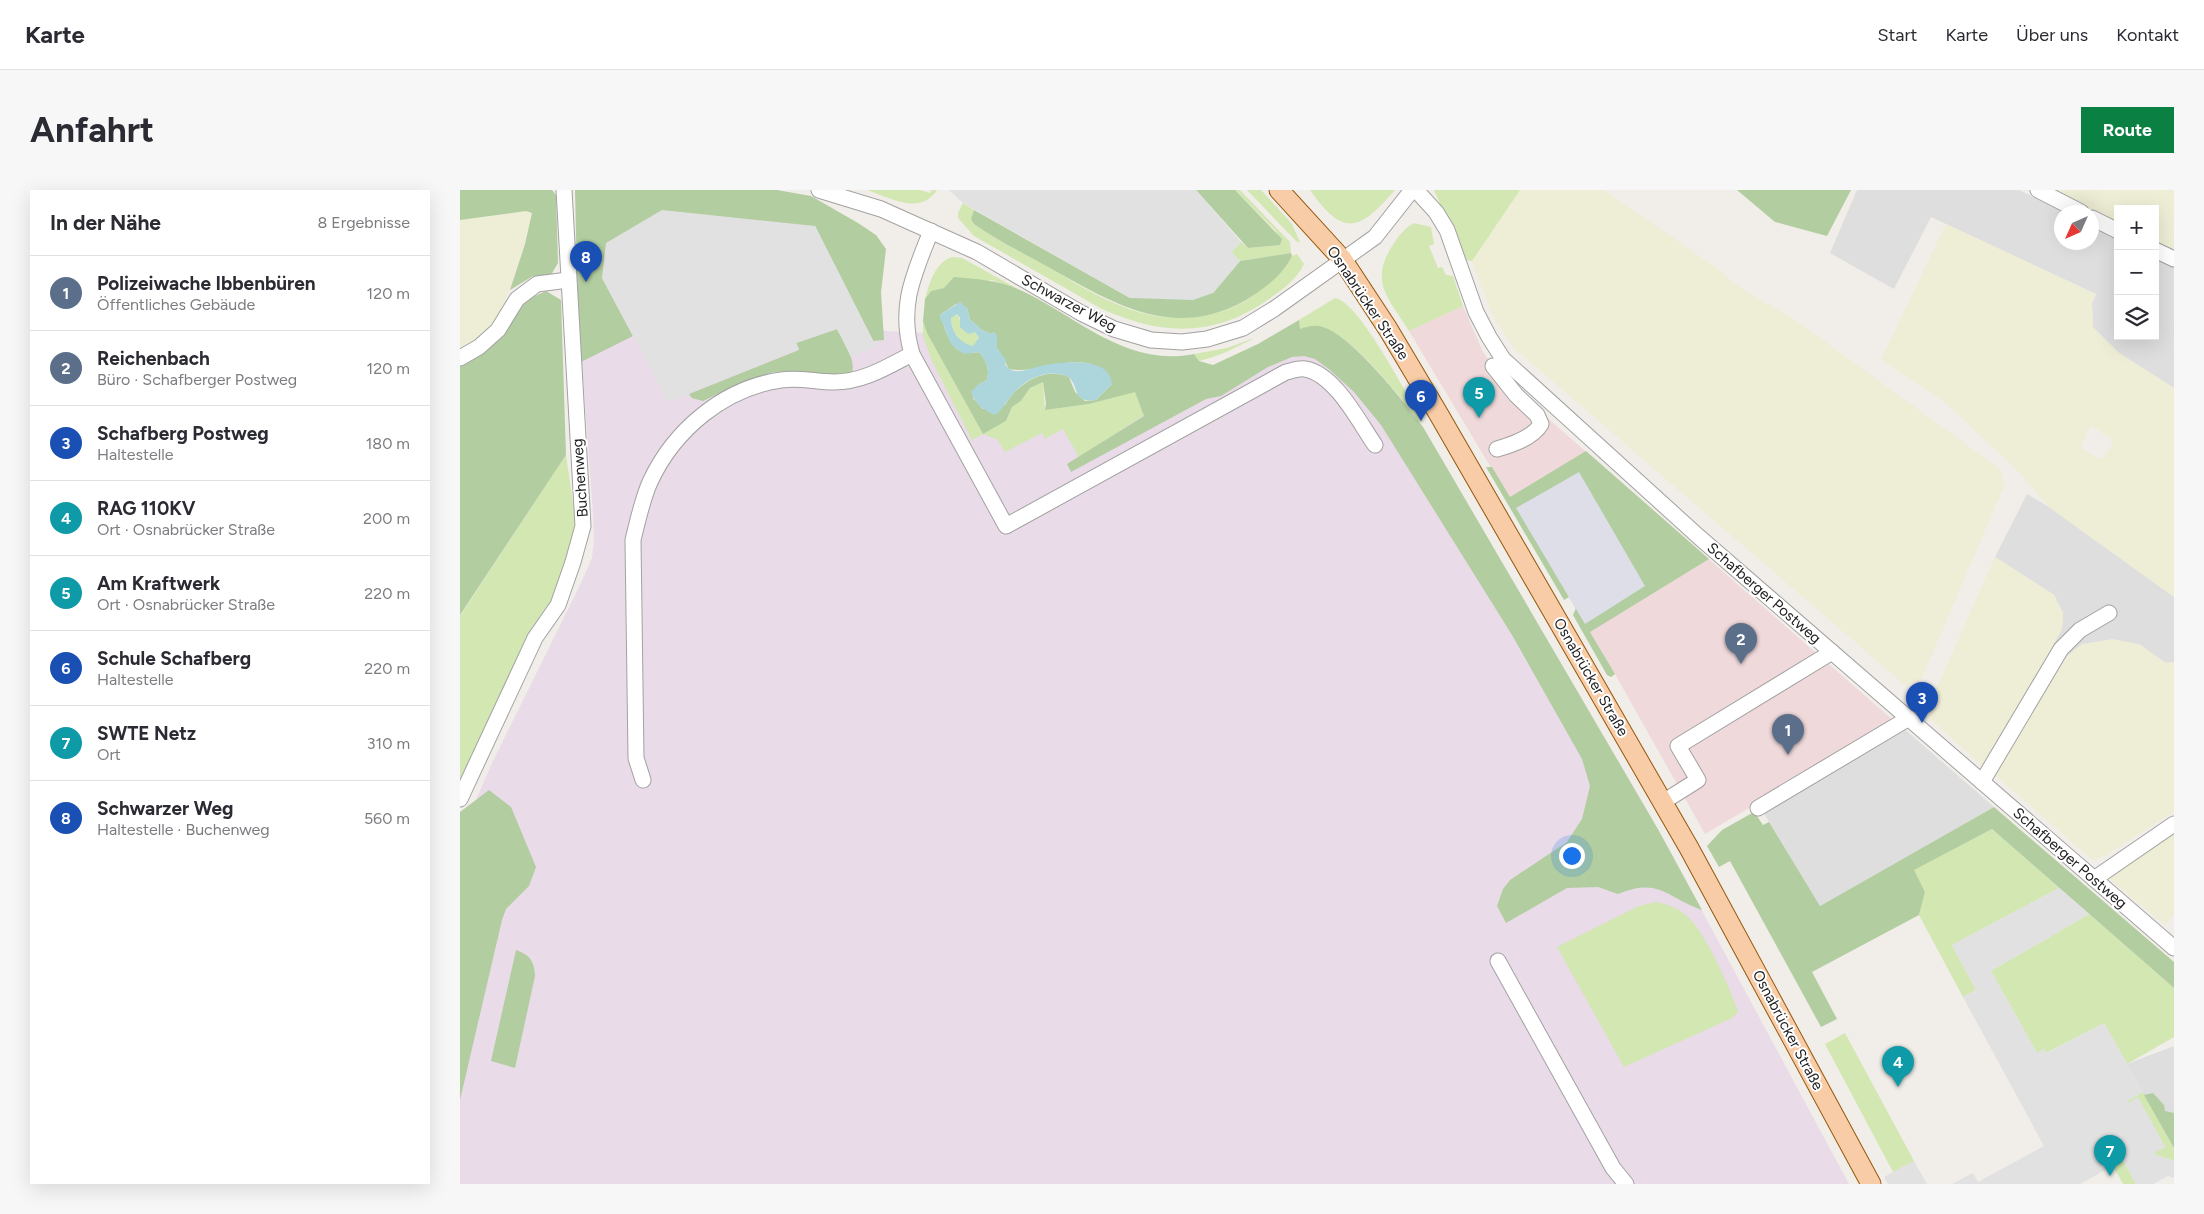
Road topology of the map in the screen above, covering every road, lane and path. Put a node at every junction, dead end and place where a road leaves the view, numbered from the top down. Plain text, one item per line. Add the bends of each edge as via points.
1 (564, 190) edge
2 (819, 190) edge
3 (1279, 190) edge
4 (1412, 190) edge
5 (1416, 190) edge
6 (2038, 190) edge
7 (2067, 205) edge
8 (2099, 222) edge
9 (2114, 229) edge
10 (932, 231) junction
11 (2159, 252) edge
12 (2174, 259) edge
13 (1342, 260) junction
14 (568, 280) junction
15 (912, 354) junction
16 (460, 358) edge
17 (1493, 366) dead end
18 (1375, 445) dead end
19 (1497, 449) dead end
20 (2109, 613) dead end
21 (1832, 652) junction
22 (1909, 718) junction
23 (643, 780) dead end
24 (1982, 782) junction
25 (460, 799) edge
26 (1663, 802) junction
27 (1758, 808) dead end
28 (2174, 824) edge
29 (2094, 879) junction
30 (2174, 948) edge
31 (1498, 962) dead end
32 (1626, 1184) edge
33 (1871, 1184) edge

1 - 14 street, Buchenweg
2 - 10 street, Schwarzer Weg via 881,208
3 - 13 main road, Osnabrücker Straße
4 - 13 street, Schwarzer Weg via 1375,236
5 - 21 street, Schafberger Postweg via 1447,230 1476,312 1504,359 1699,538
6 - 7 street
8 - 9 street
10 - 13 street, Schwarzer Weg via 977,252 1081,313 1114,329 1151,340 1182,342 1207,339 1243,328
10 - 15 street via 907,300
11 - 12 street
13 - 26 main road, Osnabrücker Straße via 1388,329
14 - 16 street via 537,284 517,300 498,330 480,347
14 - 25 street, Buchenweg via 583,526 558,605 535,638
15 - 18 street via 1006,526 1286,372 1305,369 1323,378 1340,394
15 - 23 street via 870,376 834,382 792,378 762,383 737,393 696,420 662,460 641,507 633,540 636,758
17 - 19 street via 1541,424 1536,431 1512,445
20 - 24 street via 2080,630 2061,649
21 - 22 street, Schafberger Postweg
21 - 26 street via 1678,746 1698,780
22 - 24 street, Schafberger Postweg
22 - 27 street
24 - 29 street, Schafberger Postweg
26 - 33 main road, Osnabrücker Straße
28 - 29 street
29 - 30 street, Schafberger Postweg
31 - 32 street

